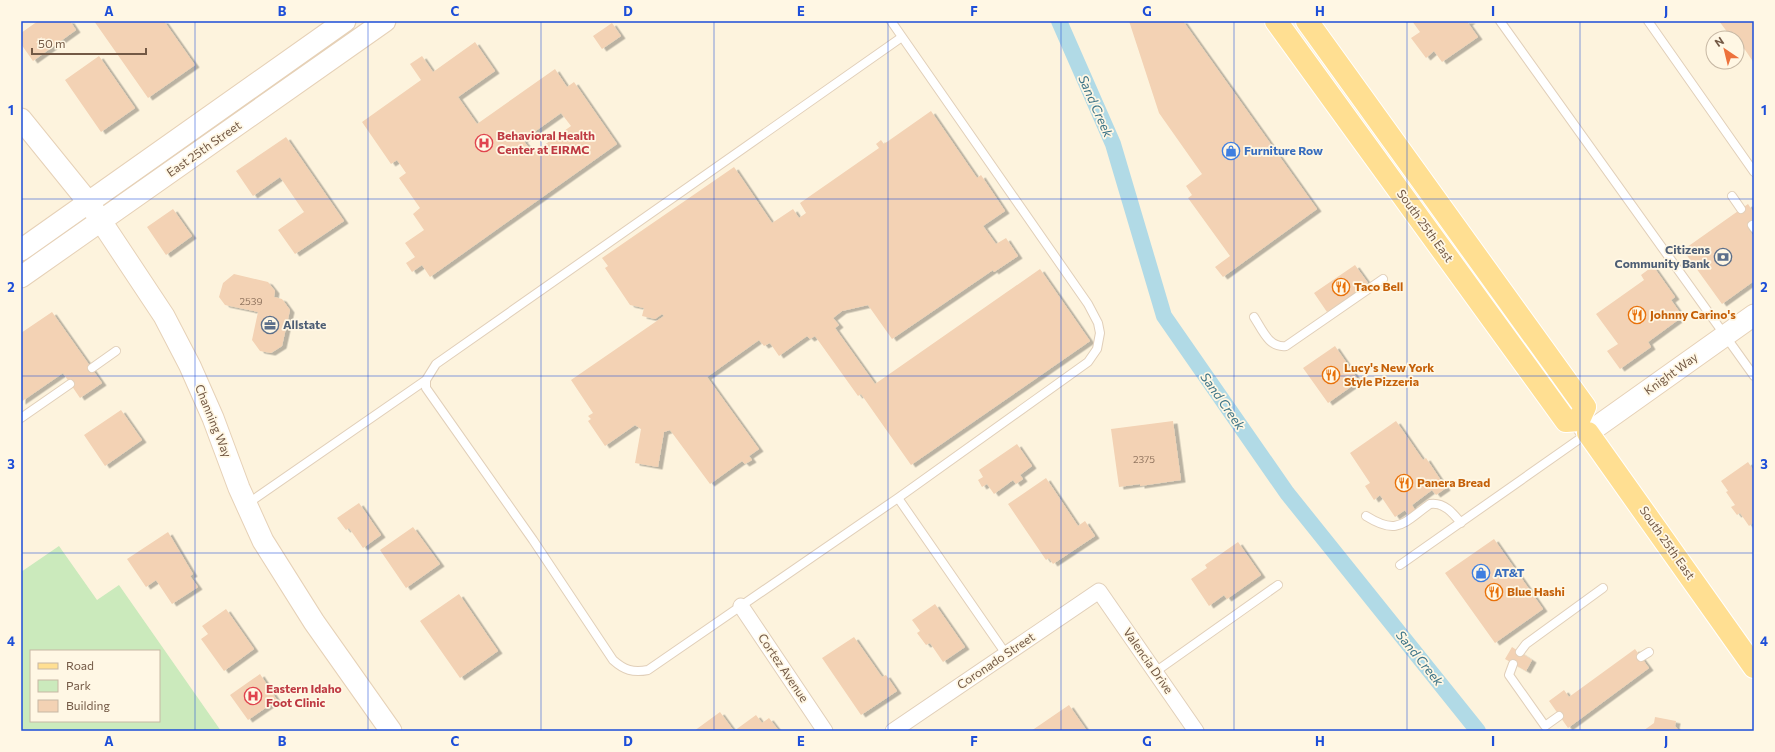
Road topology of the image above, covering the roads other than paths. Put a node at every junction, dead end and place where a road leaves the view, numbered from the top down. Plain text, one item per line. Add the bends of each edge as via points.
1 (345, 21) edge
2 (386, 21) edge
3 (891, 21) edge
4 (1276, 21) edge
5 (1307, 21) edge
6 (1500, 21) edge
7 (1648, 21) edge
8 (902, 37) junction
9 (1377, 118) junction
10 (21, 119) edge
11 (1357, 132) junction
12 (1754, 172) edge
13 (1732, 196) dead end
14 (89, 203) junction
15 (1741, 209) dead end
16 (101, 222) junction
17 (21, 250) edge
18 (21, 277) edge
19 (1383, 278) dead end
20 (1754, 315) edge
21 (1254, 317) dead end
22 (1725, 336) junction
23 (116, 351) dead end
24 (92, 368) dead end
25 (1754, 376) edge
26 (426, 380) junction
27 (70, 384) dead end
28 (21, 418) edge
29 (1584, 426) junction
30 (898, 498) junction
31 (247, 504) junction
32 (1366, 516) dead end
33 (1461, 523) junction
34 (1400, 565) dead end
35 (1278, 585) dead end
36 (1603, 588) dead end
37 (1099, 591) joint
38 (741, 606) junction
39 (1520, 652) dead end
40 (1649, 652) dead end
41 (1006, 654) junction
42 (1642, 657) dead end
43 (1513, 664) dead end
44 (1754, 668) edge
45 (1155, 672) junction
46 (1559, 716) dead end
47 (391, 731) edge
48 (825, 731) edge
49 (893, 731) edge
50 (1196, 731) edge

1 - 14 street, East 25th Street
2 - 16 street, East 25th Street
3 - 8 lane
4 - 11 main road, South 25th East
5 - 9 main road, South 25th East
6 - 22 lane
7 - 12 lane
8 - 26 lane via 436,364
8 - 30 lane via 1069,276 1098,323 1100,333 1097,349 1088,362
9 - 11 main road
9 - 29 main road, South 25th East via 1585,407
10 - 14 street, Channing Way
11 - 29 main road, South 25th East via 1566,421
13 - 15 lane
14 - 16 street, Channing Way
14 - 17 street, East 25th Street
16 - 18 street, East 25th Street
16 - 31 street, Channing Way via 181,346
19 - 21 lane via 1286,346 1278,347 1272,344
20 - 22 street, Knight Way
22 - 25 lane
22 - 29 street, Knight Way
23 - 24 lane
26 - 31 lane
26 - 38 lane via 426,388 533,540 613,660 622,668 637,672 648,670
27 - 28 lane
29 - 33 lane
29 - 44 main road, South 25th East
30 - 38 lane
30 - 41 lane
31 - 47 street, Channing Way via 263,541 308,614
32 - 33 lane via 1378,524 1391,527 1400,525 1435,503 1443,505
33 - 34 lane
35 - 45 lane
36 - 39 lane via 1526,644
37 - 41 street, Coronado Street
37 - 45 street, Valencia Drive
38 - 48 street, Cortez Avenue
40 - 42 lane
41 - 49 street, Coronado Street
43 - 46 lane via 1509,675 1545,726
45 - 50 street, Valencia Drive

